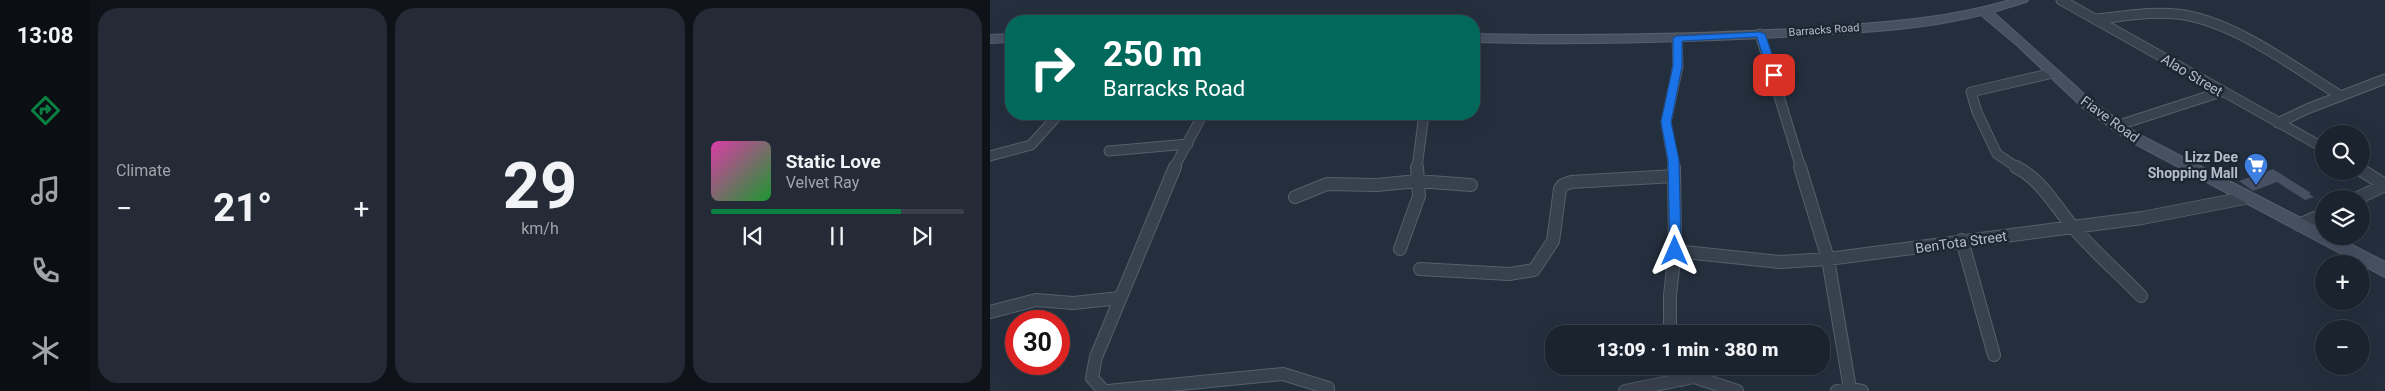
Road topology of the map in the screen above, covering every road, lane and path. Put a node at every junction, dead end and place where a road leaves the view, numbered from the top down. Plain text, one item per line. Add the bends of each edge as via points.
1 (2022, 0) edge
2 (2061, 0) edge
3 (1985, 12) junction
4 (2096, 19) junction
5 (1760, 34) junction
6 (1480, 38) edge
7 (1677, 38) junction
8 (2053, 73) junction
9 (2385, 79) edge
10 (2221, 92) junction
11 (2340, 96) junction
12 (1054, 120) edge
13 (1200, 120) edge
14 (1423, 120) edge
15 (2278, 123) junction
16 (2116, 126) junction
17 (2315, 143) edge
18 (1188, 144) junction
19 (1109, 151) dead end
20 (990, 156) edge
21 (1674, 176) junction
22 (2370, 176) edge
23 (1417, 181) junction
24 (1472, 185) dead end
25 (2385, 185) edge
26 (2370, 192) edge
27 (1295, 197) dead end
28 (2245, 198) junction
29 (2315, 218) edge
30 (2299, 225) junction
31 (2073, 227) junction
32 (1962, 240) junction
33 (1400, 249) dead end
34 (1675, 251) junction
35 (1828, 260) junction
36 (1420, 269) dead end
37 (2385, 270) edge
38 (2141, 296) dead end
39 (1120, 298) junction
40 (990, 312) edge
41 (1670, 325) edge
42 (1994, 355) dead end
43 (1680, 375) edge
44 (1681, 380) junction
45 (1731, 390) edge
46 (1850, 390) edge
47 (1106, 391) edge
48 (1328, 391) edge
49 (1625, 391) edge

1 - 3 street, Barracks Road
2 - 4 street, Alao Street
3 - 5 street, Barracks Road via 1898,24
3 - 8 street, Fiave Road
4 - 10 street, Alao Street
4 - 11 street via 2175,13 2204,22 2239,36
5 - 7 street, Barracks Road
5 - 35 street
6 - 7 street, Barracks Road
7 - 21 street via 1678,66 1666,122
8 - 16 street, Fiave Road
8 - 31 street via 1972,92 1977,112 1997,154 2030,174
9 - 11 street
10 - 15 street, Alao Street
10 - 16 street
11 - 15 street
12 - 20 street via 1031,145
13 - 18 street
14 - 23 street
15 - 17 street, Alao Street
16 - 28 street, Fiave Road
18 - 19 street
18 - 39 street via 1173,170
21 - 34 street
21 - 36 street via 1563,185 1556,235 1547,255 1534,270 1509,274
22 - 25 street
23 - 24 street
23 - 27 street via 1377,185 1327,184
23 - 33 street via 1419,196
25 - 26 street
28 - 30 street, Fiave Road
28 - 31 street, BenTota Street via 2142,218
29 - 30 street
30 - 37 street, Fiave Road
31 - 32 street, BenTota Street
31 - 38 street
32 - 35 street, BenTota Street
32 - 42 street
34 - 35 street, BenTota Street via 1780,262
34 - 41 street
35 - 46 street
39 - 40 street via 1073,303 1036,300
39 - 47 street via 1092,370 1092,378
43 - 44 street
44 - 45 street via 1694,377
44 - 49 street
47 - 48 street via 1283,374 1328,388

